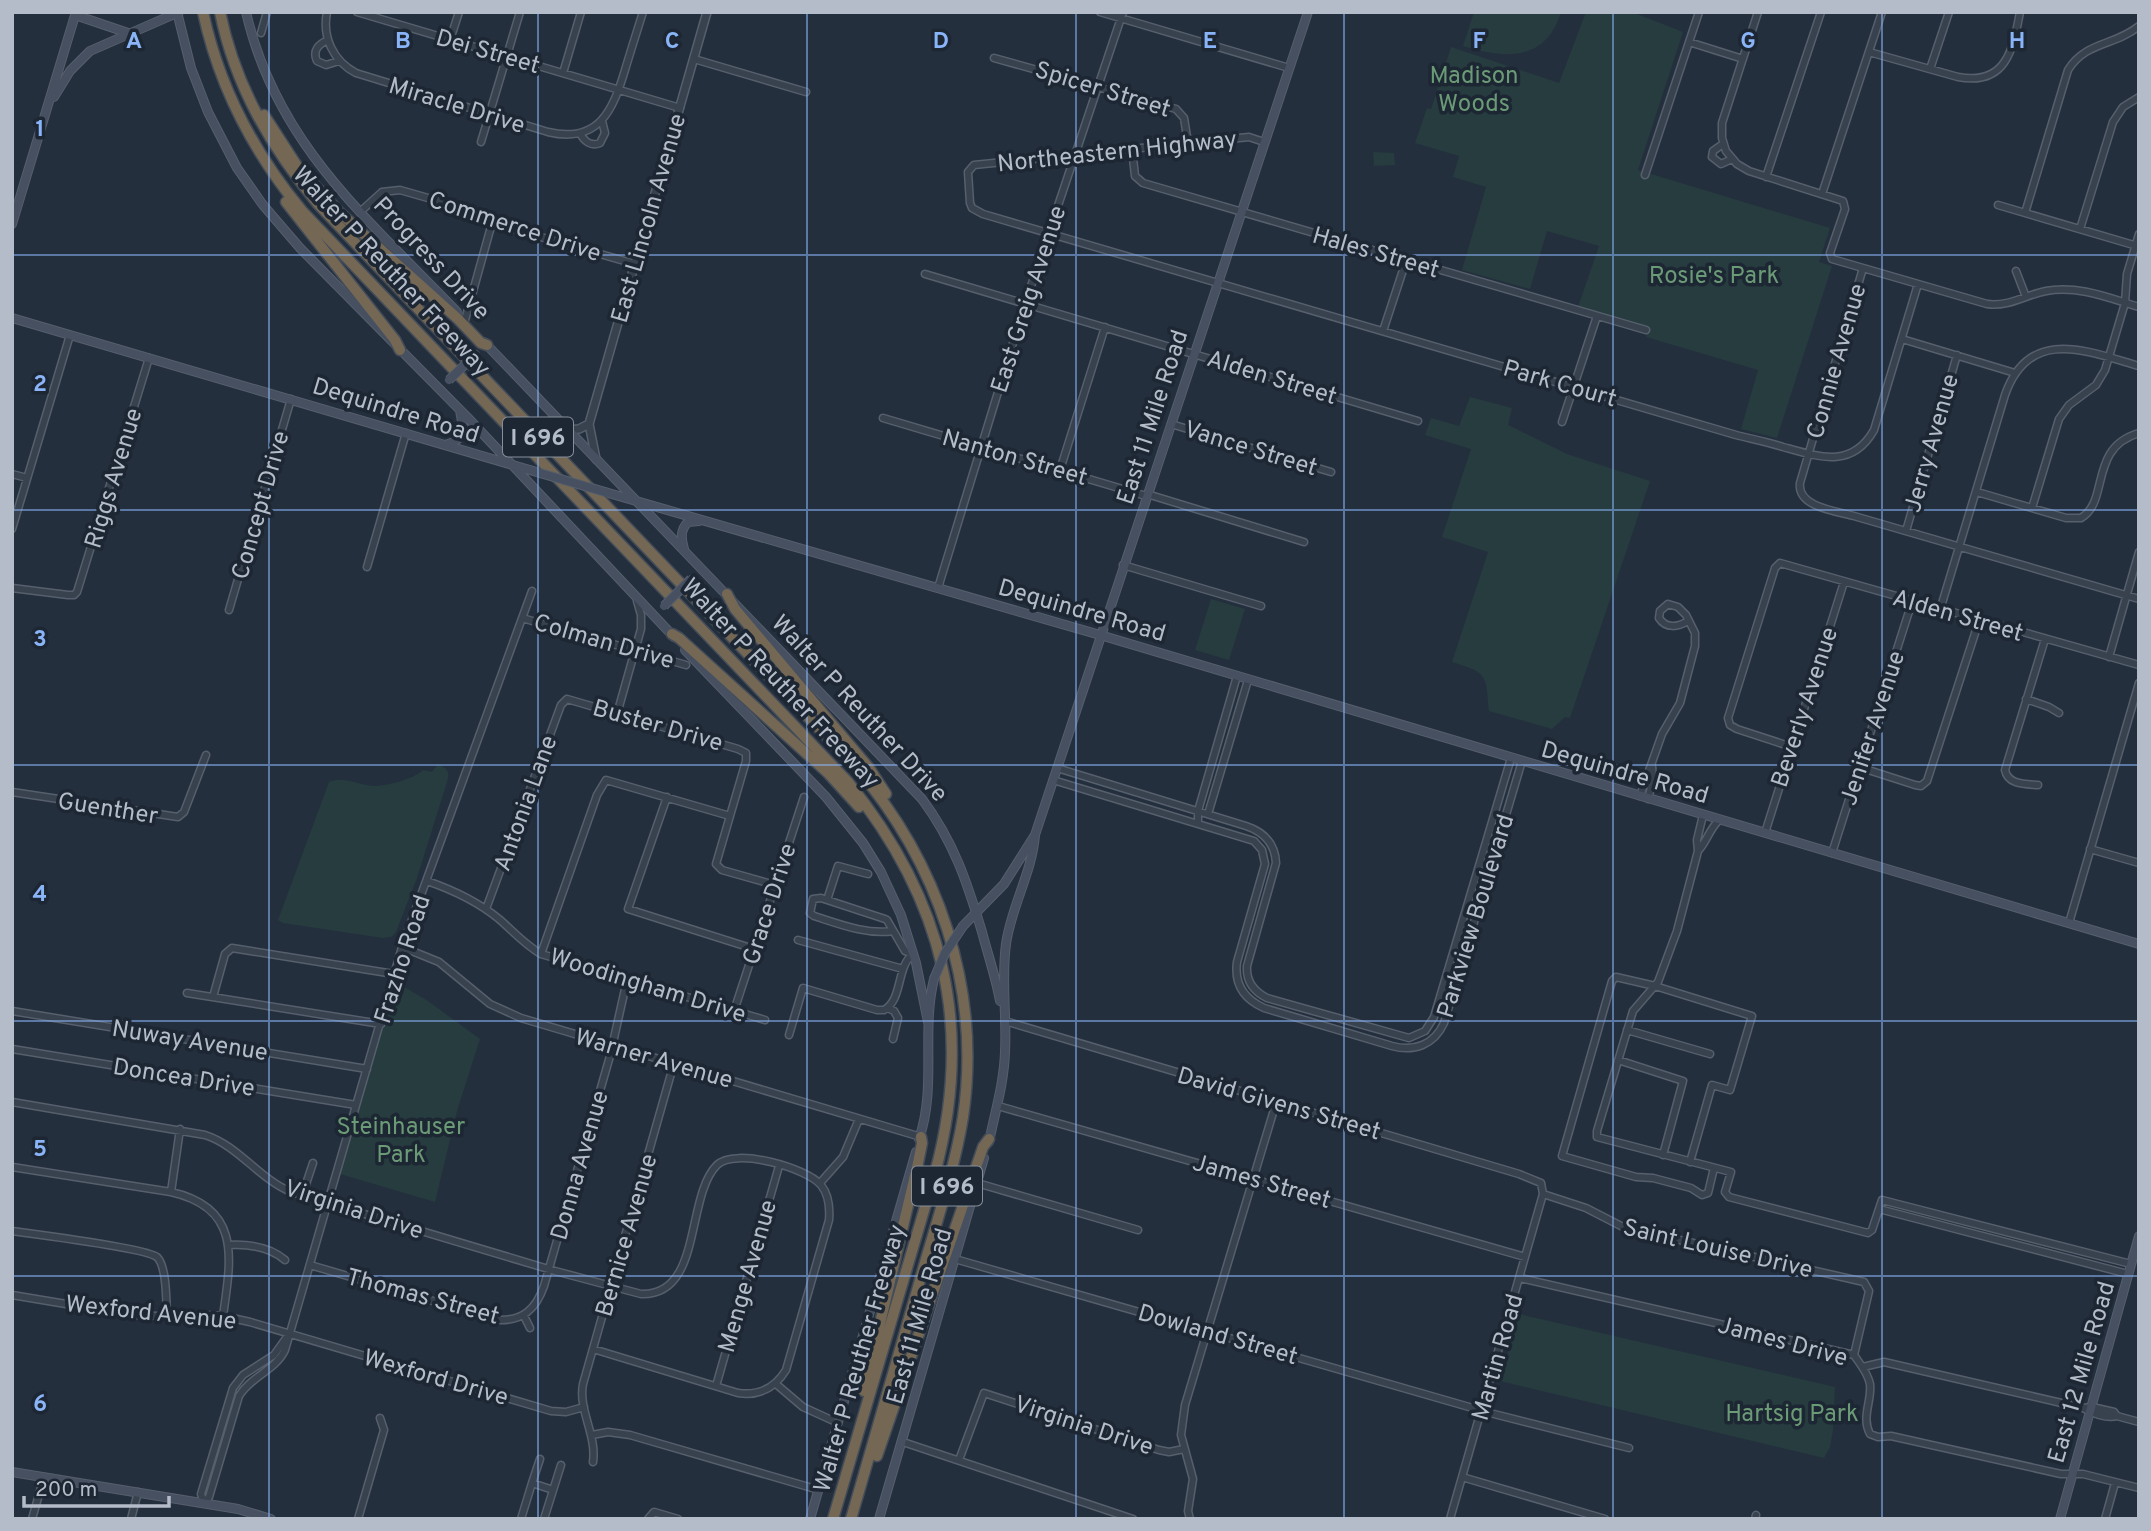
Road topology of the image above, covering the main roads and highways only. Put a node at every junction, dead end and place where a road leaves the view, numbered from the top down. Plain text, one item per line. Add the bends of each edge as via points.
1 (178, 12) edge
2 (203, 12) edge
3 (220, 12) edge
4 (246, 12) edge
5 (1308, 12) edge
6 (73, 13) edge
7 (131, 33) junction
8 (224, 83) junction
9 (246, 93) junction
10 (46, 112) junction
11 (12, 224) edge
12 (12, 318) edge
13 (487, 345) junction
14 (400, 350) junction
15 (498, 357) junction
16 (439, 390) junction
17 (460, 409) junction
18 (445, 445) junction
19 (512, 465) junction
20 (636, 501) junction
21 (705, 521) junction
22 (685, 553) junction
23 (701, 570) junction
24 (727, 594) junction
25 (654, 615) junction
26 (671, 634) junction
27 (1100, 635) junction
28 (904, 831) junction
29 (1035, 835) junction
30 (905, 865) junction
31 (968, 886) junction
32 (993, 896) junction
33 (976, 914) junction
34 (963, 926) junction
35 (982, 931) junction
36 (2139, 944) edge
37 (1005, 1021) junction
38 (928, 1022) junction
39 (920, 1137) junction
40 (989, 1139) junction
41 (2139, 1236) edge
42 (12, 1472) edge
43 (841, 1493) junction
44 (271, 1519) edge
45 (810, 1519) edge
46 (833, 1519) edge
47 (851, 1519) edge
48 (857, 1519) edge
49 (879, 1519) edge
50 (2060, 1519) edge

1 - 7 main road
1 - 14 main road via 200,92 243,176 285,231
2 - 8 highway, Walter P Reuther Freeway / I 696
3 - 9 highway, Walter P Reuther Freeway / I 696
4 - 13 main road, Progress Drive via 264,70 292,127 327,176
5 - 27 main road, East 11 Mile Road
6 - 7 main road
6 - 10 main road
7 - 10 main road via 80,59
8 - 14 highway via 233,119 262,170
8 - 30 highway, Walter P Reuther Freeway / I 696 via 252,142 302,211 834,767 870,809
9 - 13 highway via 316,189
9 - 28 highway, Walter P Reuther Freeway / I 696 via 277,152 318,204 854,765
10 - 11 main road
12 - 18 main road, Dequindre Road
13 - 15 main road, Progress Drive
14 - 16 main road
15 - 16 main road, bridge via 476,354
15 - 20 main road, Progress Drive
16 - 17 main road
17 - 18 main road via 461,437
17 - 19 main road
18 - 19 main road, Dequindre Road
19 - 20 main road, Dequindre Road, bridge
19 - 25 main road
20 - 21 main road, Dequindre Road
20 - 22 main road, Walter P Reuther Drive
21 - 22 main road via 691,521 683,527
21 - 27 main road, Dequindre Road
22 - 23 main road, Walter P Reuther Drive
23 - 24 main road, Walter P Reuther Drive
23 - 25 main road, bridge
24 - 28 highway via 869,768 896,809
24 - 31 main road, Walter P Reuther Drive via 922,799 949,839
25 - 26 main road
26 - 30 highway via 828,773
26 - 38 main road via 850,826 901,915
27 - 29 main road, East 11 Mile Road
27 - 36 main road, Dequindre Road
28 - 47 highway, Walter P Reuther Freeway / I 696 via 939,903 957,962 966,1030 966,1084 955,1158
29 - 32 main road, East 11 Mile Road
29 - 37 main road, East 11 Mile Road via 1007,936
30 - 43 highway, Walter P Reuther Freeway / I 696 via 942,964 951,1029 951,1089 936,1173
31 - 32 main road via 978,895
31 - 33 main road, Walter P Reuther Drive
32 - 33 main road, East 11 Mile Road
33 - 34 main road, East 11 Mile Road
33 - 35 main road, Walter P Reuther Drive
34 - 35 main road
34 - 38 main road, East 11 Mile Road, bridge via 933,979
35 - 37 main road, Walter P Reuther Drive
37 - 40 main road, East 11 Mile Road via 1004,1072
38 - 39 main road, East 11 Mile Road via 928,1083
39 - 43 highway via 918,1163
39 - 45 main road, East 11 Mile Road
40 - 48 highway via 889,1414
40 - 49 main road, East 11 Mile Road
41 - 50 main road, East 12 Mile Road
42 - 44 main road via 204,1503
43 - 46 highway, Walter P Reuther Freeway / I 696

